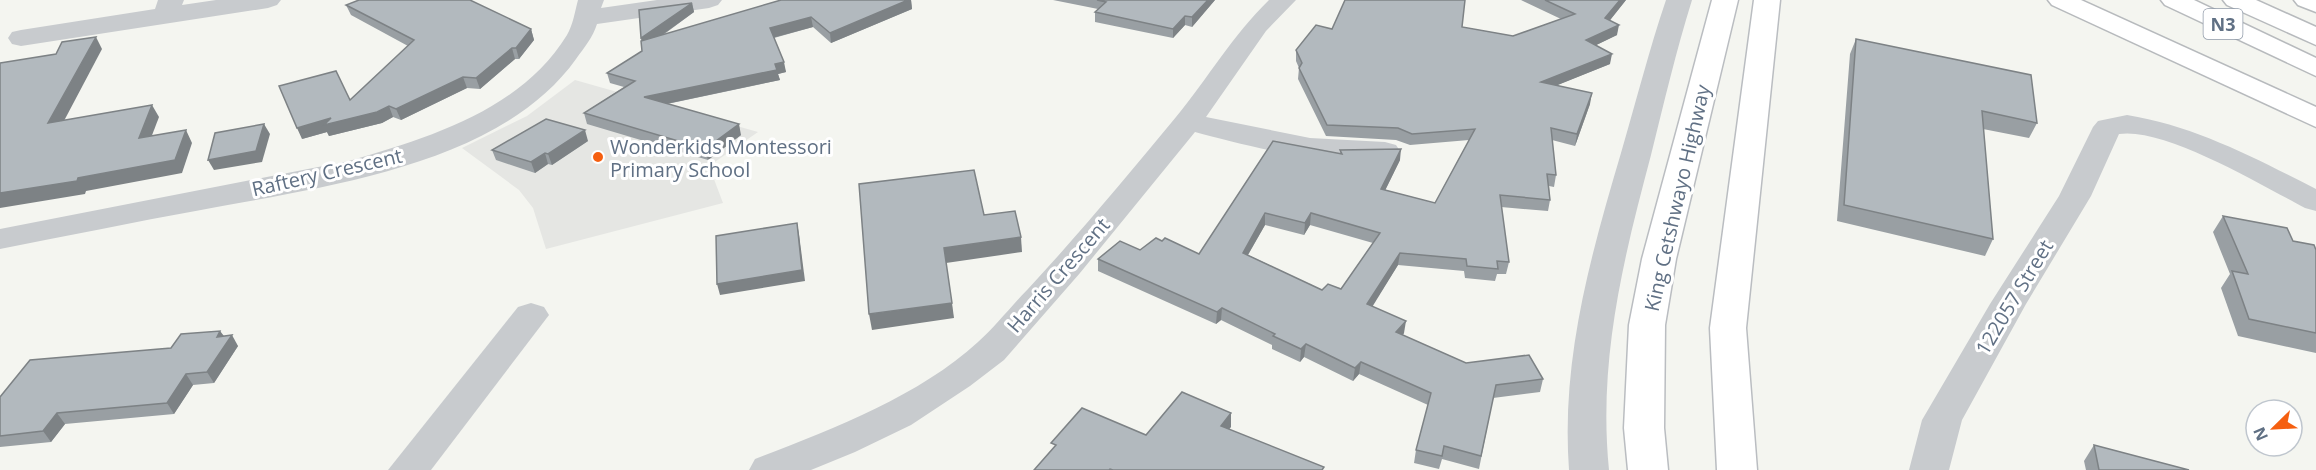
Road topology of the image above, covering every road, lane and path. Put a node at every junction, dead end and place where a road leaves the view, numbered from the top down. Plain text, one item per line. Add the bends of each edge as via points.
1 (268, 0) edge
2 (709, 0) edge
3 (1283, 0) edge
4 (1679, 0) edge
5 (1725, 0) edge
6 (1767, 0) edge
7 (2061, 0) edge
8 (2174, 0) edge
9 (2236, 0) edge
10 (2307, 0) edge
11 (2316, 4) edge
12 (168, 7) edge
13 (588, 9) edge
14 (2316, 37) edge
15 (21, 38) dead end
16 (2316, 68) edge
17 (2316, 118) edge
18 (1188, 121) junction
19 (1396, 151) edge
20 (2316, 201) edge
21 (0, 239) edge
22 (531, 315) dead end
23 (408, 470) edge
24 (769, 470) edge
25 (1589, 470) edge
26 (1648, 470) edge
27 (1737, 470) edge
28 (1929, 470) edge

1 - 12 street
2 - 13 street
3 - 18 street, Harris Crescent via 1235,54
4 - 25 street via 1609,248 1593,322 1584,436
5 - 26 main road, King Cetshwayo Highway via 1659,259 1647,325 1644,428
6 - 27 main road via 1728,328
7 - 17 main road
8 - 16 main road, N3
9 - 14 main road, N3
10 - 11 main road
12 - 15 street
13 - 21 street, Raftery Crescent via 580,34 565,59 535,89 491,119 446,140 361,168
18 - 19 street via 1313,148
18 - 24 street, Harris Crescent via 1032,308 991,351 897,415
20 - 28 street, 122057 Street via 2179,137 2134,124 2108,127 2075,196 1942,420
22 - 23 street

